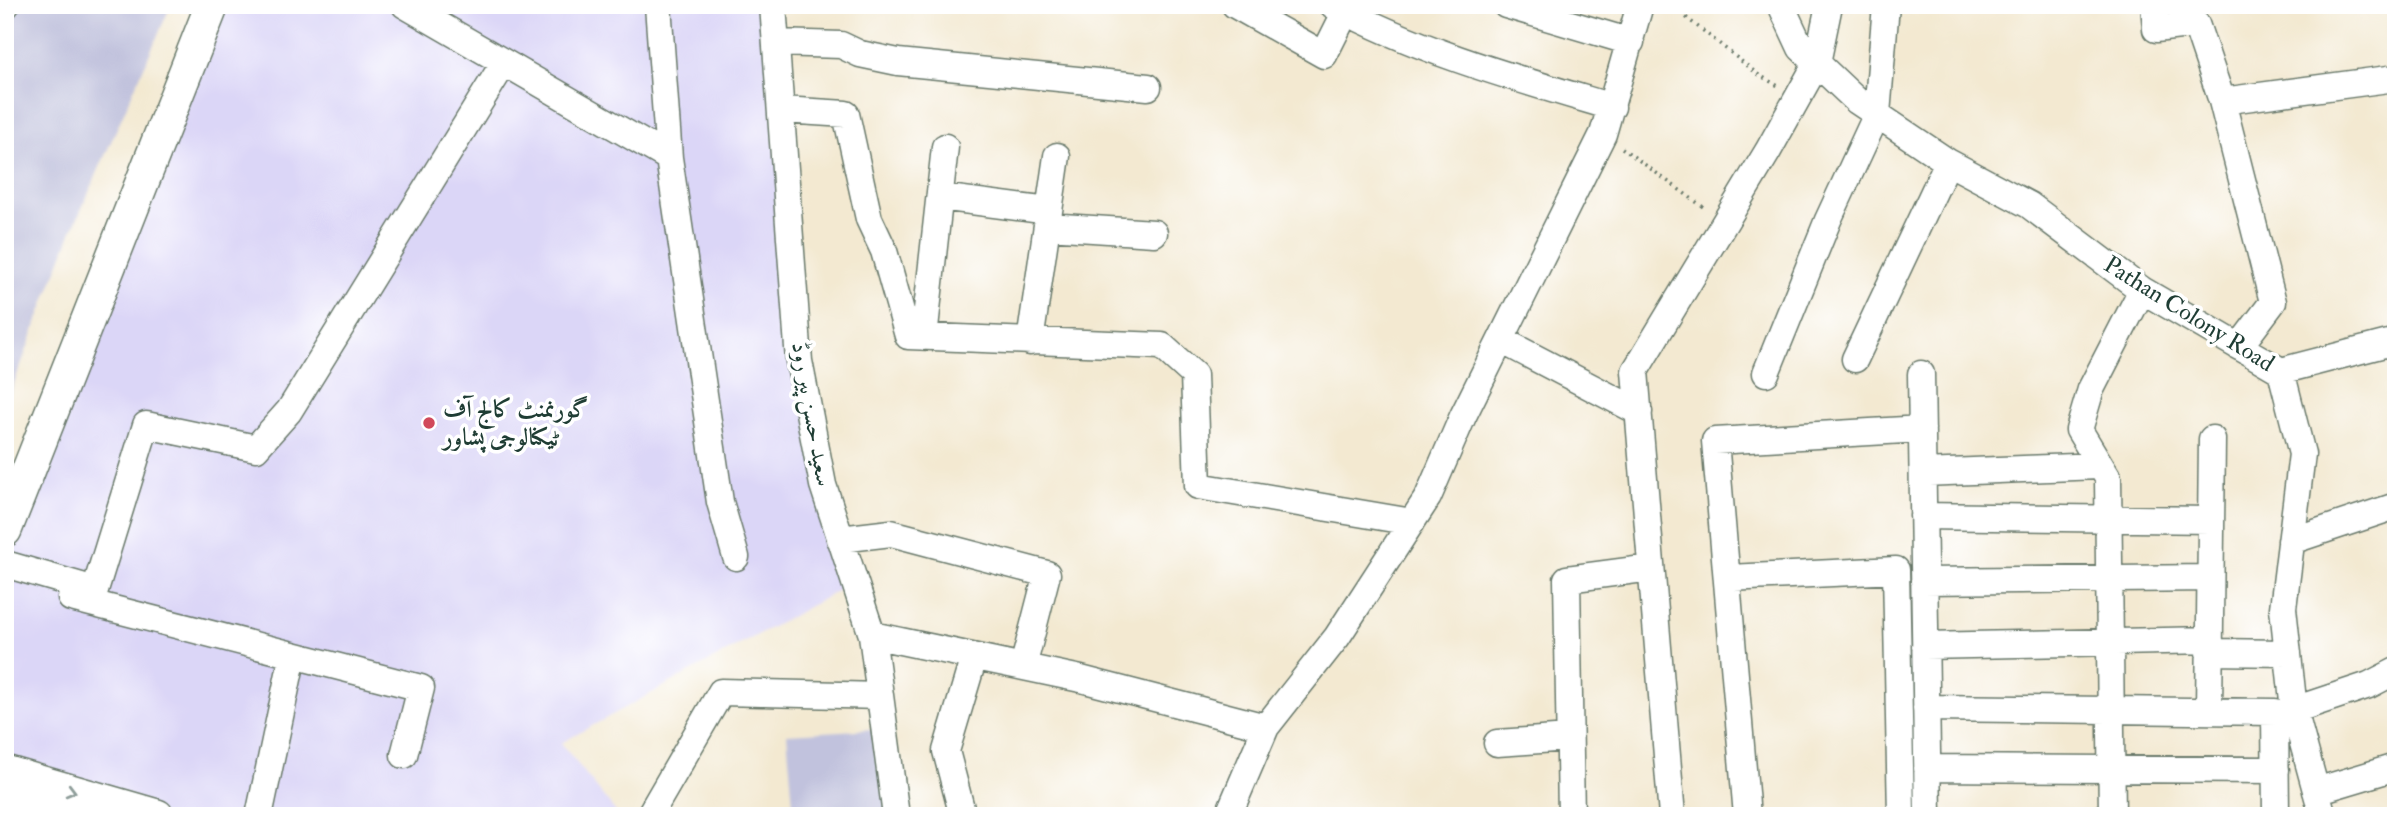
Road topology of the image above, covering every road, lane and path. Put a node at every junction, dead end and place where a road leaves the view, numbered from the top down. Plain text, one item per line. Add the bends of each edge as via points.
1 (212, 5) edge
2 (405, 5) edge
3 (658, 5) edge
4 (773, 5) edge
5 (1235, 5) edge
6 (1506, 5) edge
7 (1640, 5) edge
8 (1682, 5) edge
9 (1781, 5) edge
10 (1829, 5) edge
11 (1886, 5) edge
12 (2154, 5) edge
13 (1343, 8) edge
14 (1631, 42) junction
15 (778, 43) junction
16 (504, 63) junction
17 (1816, 63) junction
18 (2396, 78) edge
19 (1148, 87) dead end
20 (1797, 98) junction
21 (2222, 100) junction
22 (1612, 107) junction
23 (782, 110) junction
24 (1877, 114) junction
25 (1603, 134) junction
26 (945, 147) dead end
27 (1057, 156) dead end
28 (669, 158) junction
29 (1948, 162) junction
30 (940, 197) junction
31 (1048, 218) junction
32 (1724, 222) junction
33 (1154, 233) dead end
34 (2142, 290) junction
35 (924, 337) junction
36 (1501, 340) junction
37 (2396, 341) edge
38 (1030, 342) junction
39 (2239, 346) junction
40 (1855, 359) dead end
41 (2281, 371) junction
42 (1766, 373) dead end
43 (1921, 374) dead end
44 (1639, 412) junction
45 (1922, 429) junction
46 (2212, 439) dead end
47 (2099, 466) junction
48 (1923, 473) junction
49 (2396, 506) edge
50 (1923, 516) junction
51 (2109, 520) junction
52 (2210, 520) junction
53 (1412, 522) junction
54 (5, 530) edge
55 (841, 539) junction
56 (2291, 541) junction
57 (736, 557) dead end
58 (5, 564) edge
59 (1651, 568) junction
60 (1728, 578) junction
61 (2210, 578) junction
62 (2109, 579) junction
63 (5, 581) edge
64 (1924, 581) junction
65 (872, 635) junction
66 (2110, 642) junction
67 (1925, 646) junction
68 (2209, 646) junction
69 (2288, 653) junction
70 (293, 655) junction
71 (974, 657) junction
72 (1023, 667) junction
73 (2396, 671) edge
74 (880, 696) junction
75 (1926, 708) junction
76 (2111, 710) junction
77 (2294, 710) junction
78 (2209, 711) junction
79 (1266, 727) junction
80 (1569, 738) junction
81 (1497, 743) dead end
82 (404, 755) dead end
83 (2396, 767) edge
84 (1927, 768) junction
85 (2111, 770) junction
86 (2276, 770) junction
87 (5, 772) edge
88 (5, 797) edge
89 (2320, 803) edge
90 (144, 814) edge
91 (63, 816) edge
92 (259, 816) edge
93 (649, 816) edge
94 (896, 816) edge
95 (963, 816) edge
96 (1228, 816) edge
97 (1571, 816) edge
98 (1672, 816) edge
99 (1747, 816) edge
100 (1901, 816) edge
101 (1928, 816) edge
102 (2112, 816) edge
103 (2276, 816) edge

1 - 54 main road
2 - 16 street
3 - 28 street
4 - 15 street, سعید حسن پیر روڈ
5 - 13 street via 1324,55
6 - 14 street
7 - 14 street
8 - 20 path via 1683,15 1759,75
9 - 17 street, Pathan Colony Road via 1801,48
10 - 17 street
11 - 24 street
12 - 21 street via 2156,29 2196,24
13 - 22 street via 1493,72
14 - 22 street
15 - 19 street via 841,45 898,62
15 - 23 street, سعید حسن پیر روڈ
16 - 28 street
16 - 58 street via 289,411 256,448 146,425 95,590
17 - 20 street
17 - 24 street, Pathan Colony Road
18 - 21 street
20 - 32 street
21 - 39 street via 2273,302
22 - 25 street
23 - 35 street via 846,114 869,219 884,251 908,336
23 - 55 street, سعید حسن پیر روڈ via 799,361 823,485
24 - 29 street, Pathan Colony Road
24 - 42 street
25 - 32 path
25 - 36 street
26 - 30 street
27 - 31 street
28 - 57 street via 720,502
29 - 34 street, Pathan Colony Road via 2029,205
29 - 40 street
30 - 31 street
30 - 35 street
31 - 33 street
31 - 38 street
32 - 44 street via 1635,370
34 - 39 street, Pathan Colony Road
34 - 47 street via 2091,389 2079,430
35 - 38 street
36 - 44 street
36 - 53 street
37 - 41 street
38 - 53 street via 1163,346 1194,375 1198,486
39 - 41 street, Pathan Colony Road
41 - 56 street, Pathan Colony Road via 2302,454
43 - 45 street
44 - 59 street
45 - 48 street
45 - 60 street via 1715,441
46 - 52 street
47 - 48 street
47 - 51 street via 2108,478
48 - 50 street
49 - 56 street
50 - 51 street
50 - 64 street
51 - 52 street
51 - 62 street
52 - 61 street
53 - 79 street via 1337,636
55 - 65 street, سعید حسن پیر روڈ
55 - 72 street via 891,533 1047,574
56 - 69 street, Pathan Colony Road via 2283,608
59 - 80 street via 1567,579
59 - 98 street
60 - 99 street
60 - 100 street via 1896,570
61 - 62 street
61 - 68 street
62 - 64 street
62 - 66 street
63 - 70 street
64 - 67 street
65 - 71 street
65 - 74 street, سعید حسن پیر روڈ
66 - 67 street
66 - 68 street
66 - 76 street
67 - 75 street
68 - 69 street
68 - 78 street
69 - 77 street, Pathan Colony Road
70 - 82 street via 421,688
70 - 92 street
71 - 72 street
71 - 95 street via 946,751
72 - 79 street
73 - 77 street
74 - 93 street via 721,692
74 - 94 street, سعید حسن پیر روڈ
75 - 76 street
75 - 84 street
76 - 78 street
76 - 85 street
77 - 89 street, Pathan Colony Road
78 - 86 street via 2275,712
79 - 96 street
80 - 81 street
80 - 97 street
83 - 89 street
84 - 85 street
84 - 101 street
85 - 86 street
85 - 102 street
86 - 103 street
87 -> 90 main road
88 - 91 main road

